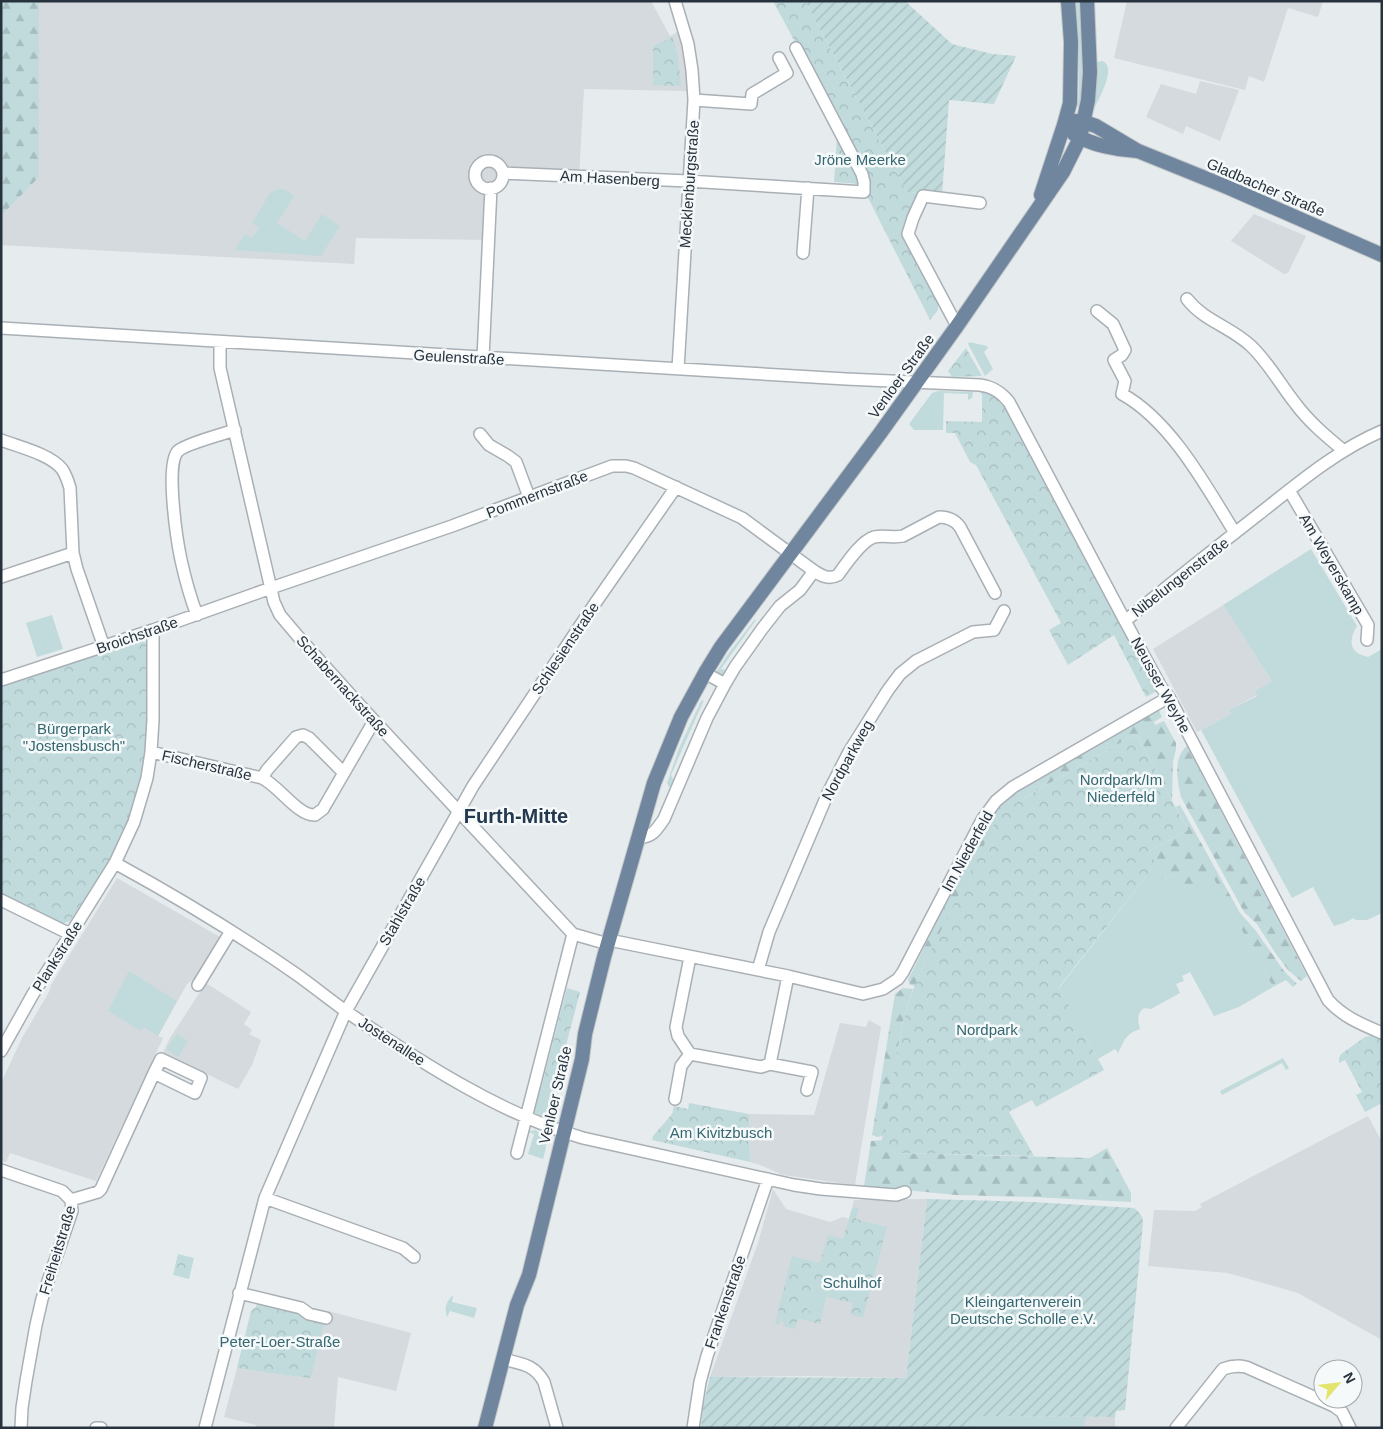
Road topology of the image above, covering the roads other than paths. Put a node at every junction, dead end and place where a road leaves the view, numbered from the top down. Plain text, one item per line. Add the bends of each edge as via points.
1 (675, 1) edge
2 (1068, 1) edge
3 (1087, 2) edge
4 (796, 48) dead end
5 (779, 58) dead end
6 (694, 100) junction
7 (1084, 122) junction
8 (1064, 125) junction
9 (1080, 138) junction
10 (1138, 151) junction
11 (503, 173) junction
12 (688, 181) junction
13 (491, 188) junction
14 (808, 188) junction
15 (980, 203) dead end
16 (1034, 215) junction
17 (803, 253) dead end
18 (1382, 255) edge
19 (1187, 298) dead end
20 (1097, 312) dead end
21 (957, 326) junction
22 (1, 328) edge
23 (220, 342) junction
24 (483, 358) junction
25 (678, 369) junction
26 (916, 383) junction
27 (235, 430) junction
28 (1382, 431) edge
29 (480, 434) dead end
30 (1, 440) edge
31 (1344, 451) junction
32 (676, 487) junction
33 (1289, 490) junction
34 (529, 497) junction
35 (1235, 533) junction
36 (73, 553) junction
37 (791, 554) junction
38 (814, 571) junction
39 (1, 577) edge
40 (271, 588) junction
41 (995, 593) dead end
42 (1004, 611) dead end
43 (197, 615) junction
44 (1125, 620) junction
45 (153, 630) junction
46 (1367, 640) dead end
47 (104, 647) junction
48 (705, 672) junction
49 (1, 680) edge
50 (725, 684) junction
51 (1169, 697) junction
52 (374, 721) junction
53 (152, 752) junction
54 (344, 773) junction
55 (262, 778) junction
56 (458, 812) junction
57 (639, 838) junction
58 (115, 863) junction
59 (1, 900) edge
60 (232, 931) junction
61 (70, 934) junction
62 (573, 934) junction
63 (609, 942) junction
64 (690, 957) junction
65 (758, 970) junction
66 (788, 976) junction
67 (198, 985) dead end
68 (346, 1011) junction
69 (1382, 1032) edge
70 (1, 1051) edge
71 (690, 1054) junction
72 (770, 1064) junction
73 (154, 1073) dead end
74 (807, 1090) dead end
75 (675, 1099) dead end
76 (527, 1117) junction
77 (564, 1133) junction
78 (517, 1153) dead end
79 (1, 1170) edge
80 (768, 1179) junction
81 (905, 1192) dead end
82 (265, 1198) junction
83 (71, 1200) junction
84 (414, 1257) dead end
85 (239, 1293) junction
86 (326, 1318) dead end
87 (503, 1359) junction
88 (21, 1428) edge
89 (96, 1428) edge
90 (101, 1428) edge
91 (204, 1428) edge
92 (485, 1428) edge
93 (557, 1428) edge
94 (693, 1428) edge
95 (1176, 1428) edge
96 (1350, 1428) edge

1 - 6 street, Mecklenburgstraße via 688,44
2 - 8 main road, Venloer Straße via 1071,87
3 - 7 main road, Venloer Straße via 1090,72
4 - 14 street, Am Hasenberg via 864,182 864,192
5 - 6 street via 787,73 752,94 751,104
6 - 12 street, Mecklenburgstraße
7 - 8 main road
7 - 9 main road, Venloer Straße
7 - 10 main road, Gladbacher Straße
8 - 9 main road
8 - 16 main road, Venloer Straße
9 - 10 main road, Gladbacher Straße via 1119,150
9 - 16 main road, Venloer Straße via 1063,172
10 - 18 main road, Gladbacher Straße
11 - 12 street, Am Hasenberg
11 - 13 street via 500,183
11 - 13 street, Am Hasenberg via 492,161 478,165 476,181
12 - 14 street, Am Hasenberg
12 - 25 street, Mecklenburgstraße
13 - 24 street
14 - 17 street
15 - 21 street via 923,196 908,234
16 - 21 main road, Venloer Straße
19 - 31 street via 1200,314 1249,344 1268,364 1305,416
20 - 35 street, Nibelungenstraße via 1113,324 1125,350 1114,360 1125,381 1122,394 1147,411 1177,445
21 - 26 main road, Venloer Straße
22 - 23 street, Geulenstraße
23 - 24 street, Geulenstraße
23 - 27 street, Schabernackstraße via 220,368
24 - 25 street, Geulenstraße
25 - 26 street, Geulenstraße
26 - 37 main road, Venloer Straße
26 - 44 street, Neusser Weyhe via 988,386 1004,395
27 - 40 street, Schabernackstraße
27 - 43 street via 185,447 173,459 172,488 177,536
28 - 31 street, Nibelungenstraße
29 - 34 street via 488,445 516,462
30 - 36 street via 48,458 65,473 70,488
31 - 33 street, Nibelungenstraße
32 - 34 street, Pommernstraße via 634,468 612,466
32 - 37 street, Pommernstraße via 742,518
32 - 56 street, Schlesienstraße via 506,735
33 - 35 street, Nibelungenstraße
33 - 46 street, Am Weyerskamp via 1368,626
34 - 40 street, Pommernstraße
35 - 44 street, Nibelungenstraße
36 - 39 street
36 - 47 street
37 - 38 street
37 - 48 main road, Venloer Straße
38 - 41 street via 827,578 834,577 872,538 903,536 945,517 960,527
38 - 50 street via 800,590 780,606
40 - 43 street, Broichstraße
40 - 52 street, Schabernackstraße via 280,614
42 - 65 street, Nordparkweg via 994,630 972,632 916,661 888,690 828,793 769,932
43 - 45 street, Broichstraße
44 - 51 street, Neusser Weyhe
45 - 47 street, Broichstraße
45 - 53 street, Plankstraße
47 - 49 street, Broichstraße
48 - 50 street
48 - 57 main road, Venloer Straße via 681,718 654,783
50 - 57 street via 664,819 656,831 648,837
51 - 66 street, Im Niederfeld via 1013,787 996,801 982,820 898,979 882,989 863,994
51 - 69 street, Neusser Weyhe via 1328,1000 1349,1018
52 - 54 street, Fischerstraße
52 - 56 street, Schabernackstraße
53 - 55 street, Fischerstraße
53 - 58 street, Plankstraße via 142,799
54 - 55 street, Fischerstraße via 303,735 296,737
54 - 55 street, Fischerstraße via 315,815 305,814
56 - 62 street, Schabernackstraße
56 - 68 street, Stahlstraße
57 - 63 main road, Venloer Straße
58 - 60 street, Jostenallee
58 - 61 street, Plankstraße
59 - 61 street
60 - 67 street
60 - 68 street, Jostenallee
61 - 70 street, Plankstraße
62 - 63 street
62 - 76 street, Venloer Straße
63 - 64 street
63 - 77 main road, Venloer Straße
64 - 65 street
64 - 71 street via 676,1027
65 - 66 street
66 - 72 street
68 - 76 street, Jostenallee via 416,1058
68 - 82 street
71 - 72 street via 761,1067
71 - 75 street via 681,1066
72 - 74 street via 812,1072
73 - 83 street, Freiheitstraße via 101,1189
76 - 77 street, Jostenallee
76 - 78 street, Venloer Straße
77 - 80 street
77 - 87 main road, Venloer Straße via 529,1275 517,1305
79 - 83 street via 62,1191
80 - 81 street via 848,1192 896,1195
80 - 94 street, Frankenstraße via 707,1356
82 - 84 street via 403,1248
82 - 85 street
83 - 88 street, Freiheitstraße via 72,1212 36,1325
85 - 86 street via 301,1308 309,1314
85 - 91 street
87 - 92 main road, Venloer Straße
87 - 93 street via 529,1366 541,1376
89 - 90 street
95 - 96 street via 1223,1369 1238,1365 1334,1406 1342,1412

